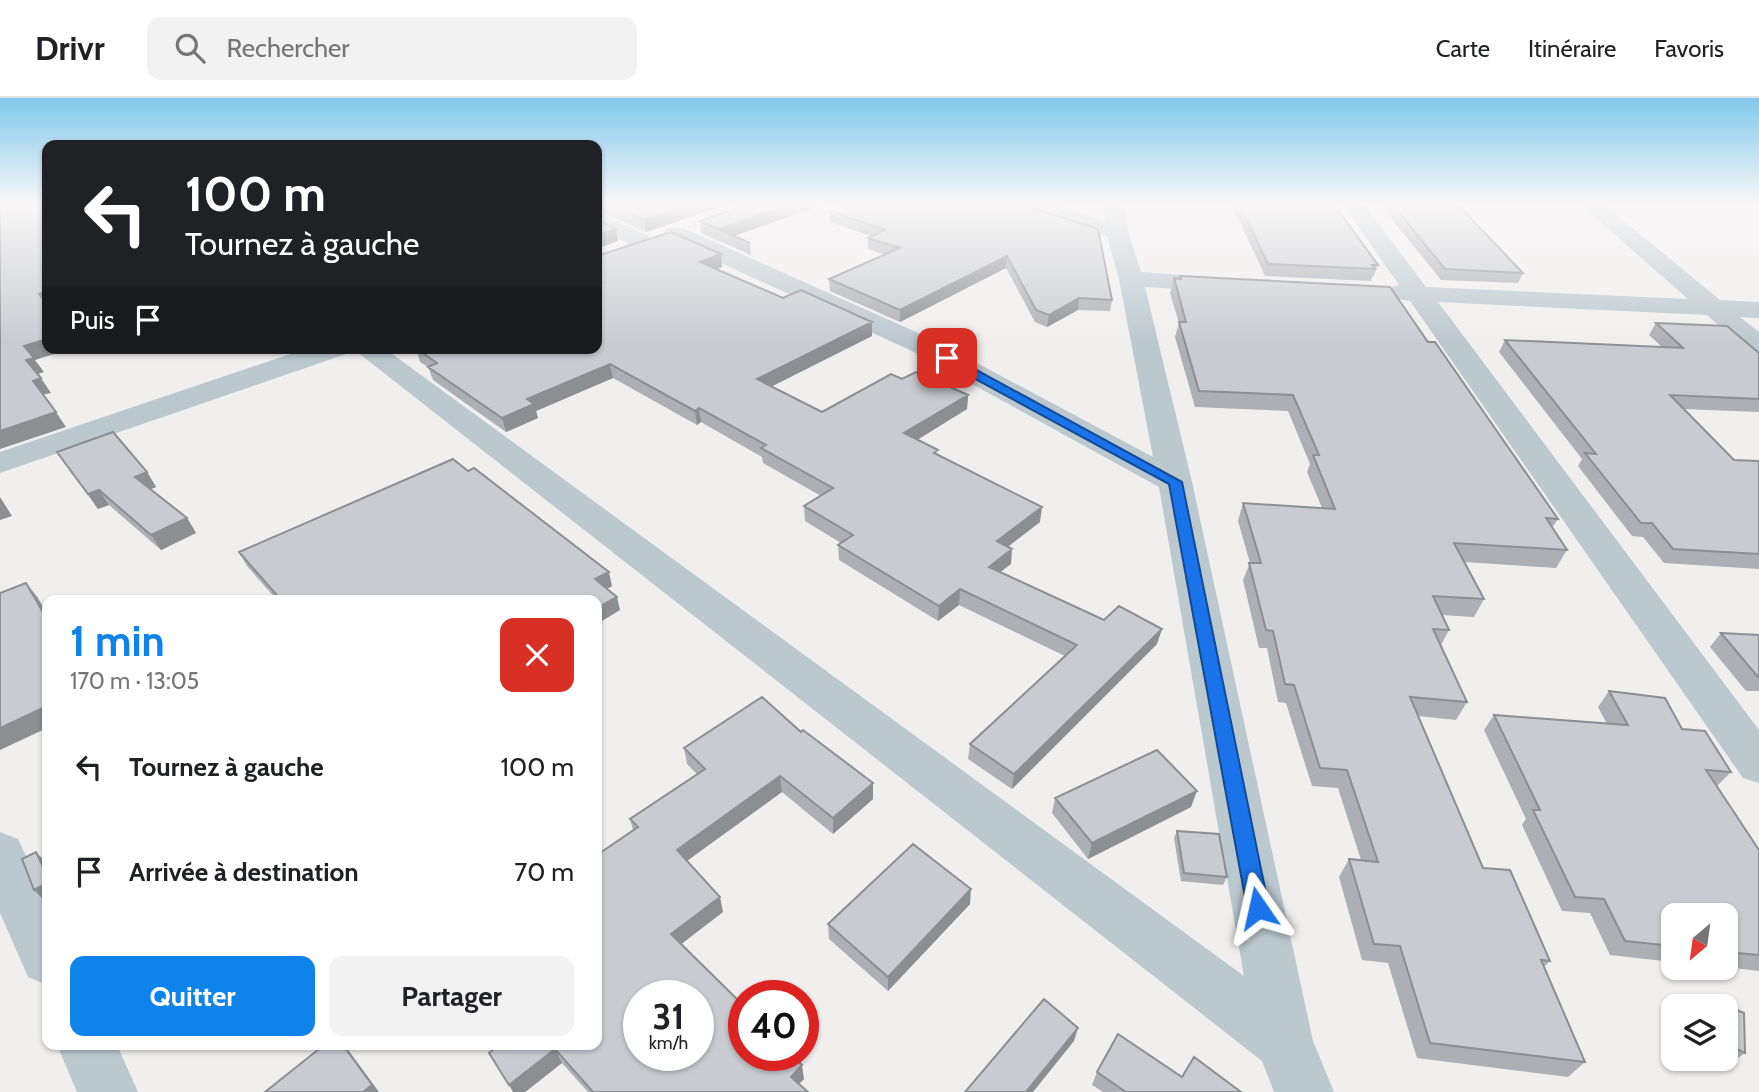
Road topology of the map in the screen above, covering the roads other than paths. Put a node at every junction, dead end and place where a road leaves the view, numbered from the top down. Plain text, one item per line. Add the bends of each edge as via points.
1 (626, 249) edge
2 (728, 249) edge
3 (1124, 249) edge
4 (1385, 249) edge
5 (1644, 249) edge
6 (621, 251) edge
7 (1131, 279) junction
8 (1244, 286) edge
9 (1377, 292) edge
10 (1417, 294) junction
11 (1714, 309) junction
12 (1759, 310) edge
13 (1759, 346) edge
14 (313, 354) edge
15 (374, 354) edge
16 (0, 463) edge
17 (1175, 482) junction
18 (1759, 765) edge
19 (0, 854) edge
20 (42, 948) edge
21 (1284, 1041) junction
22 (88, 1050) edge
23 (108, 1092) edge
24 (1304, 1092) edge

1 - 6 street
2 - 17 street via 924,346
3 - 7 street
4 - 10 street
5 - 11 street
7 - 8 street
7 - 17 street
9 - 10 street
10 - 11 street
10 - 18 street
11 - 12 street
11 - 13 street
14 - 16 street
15 - 21 street
17 - 21 street
19 - 20 street
21 - 24 street
22 - 23 street

